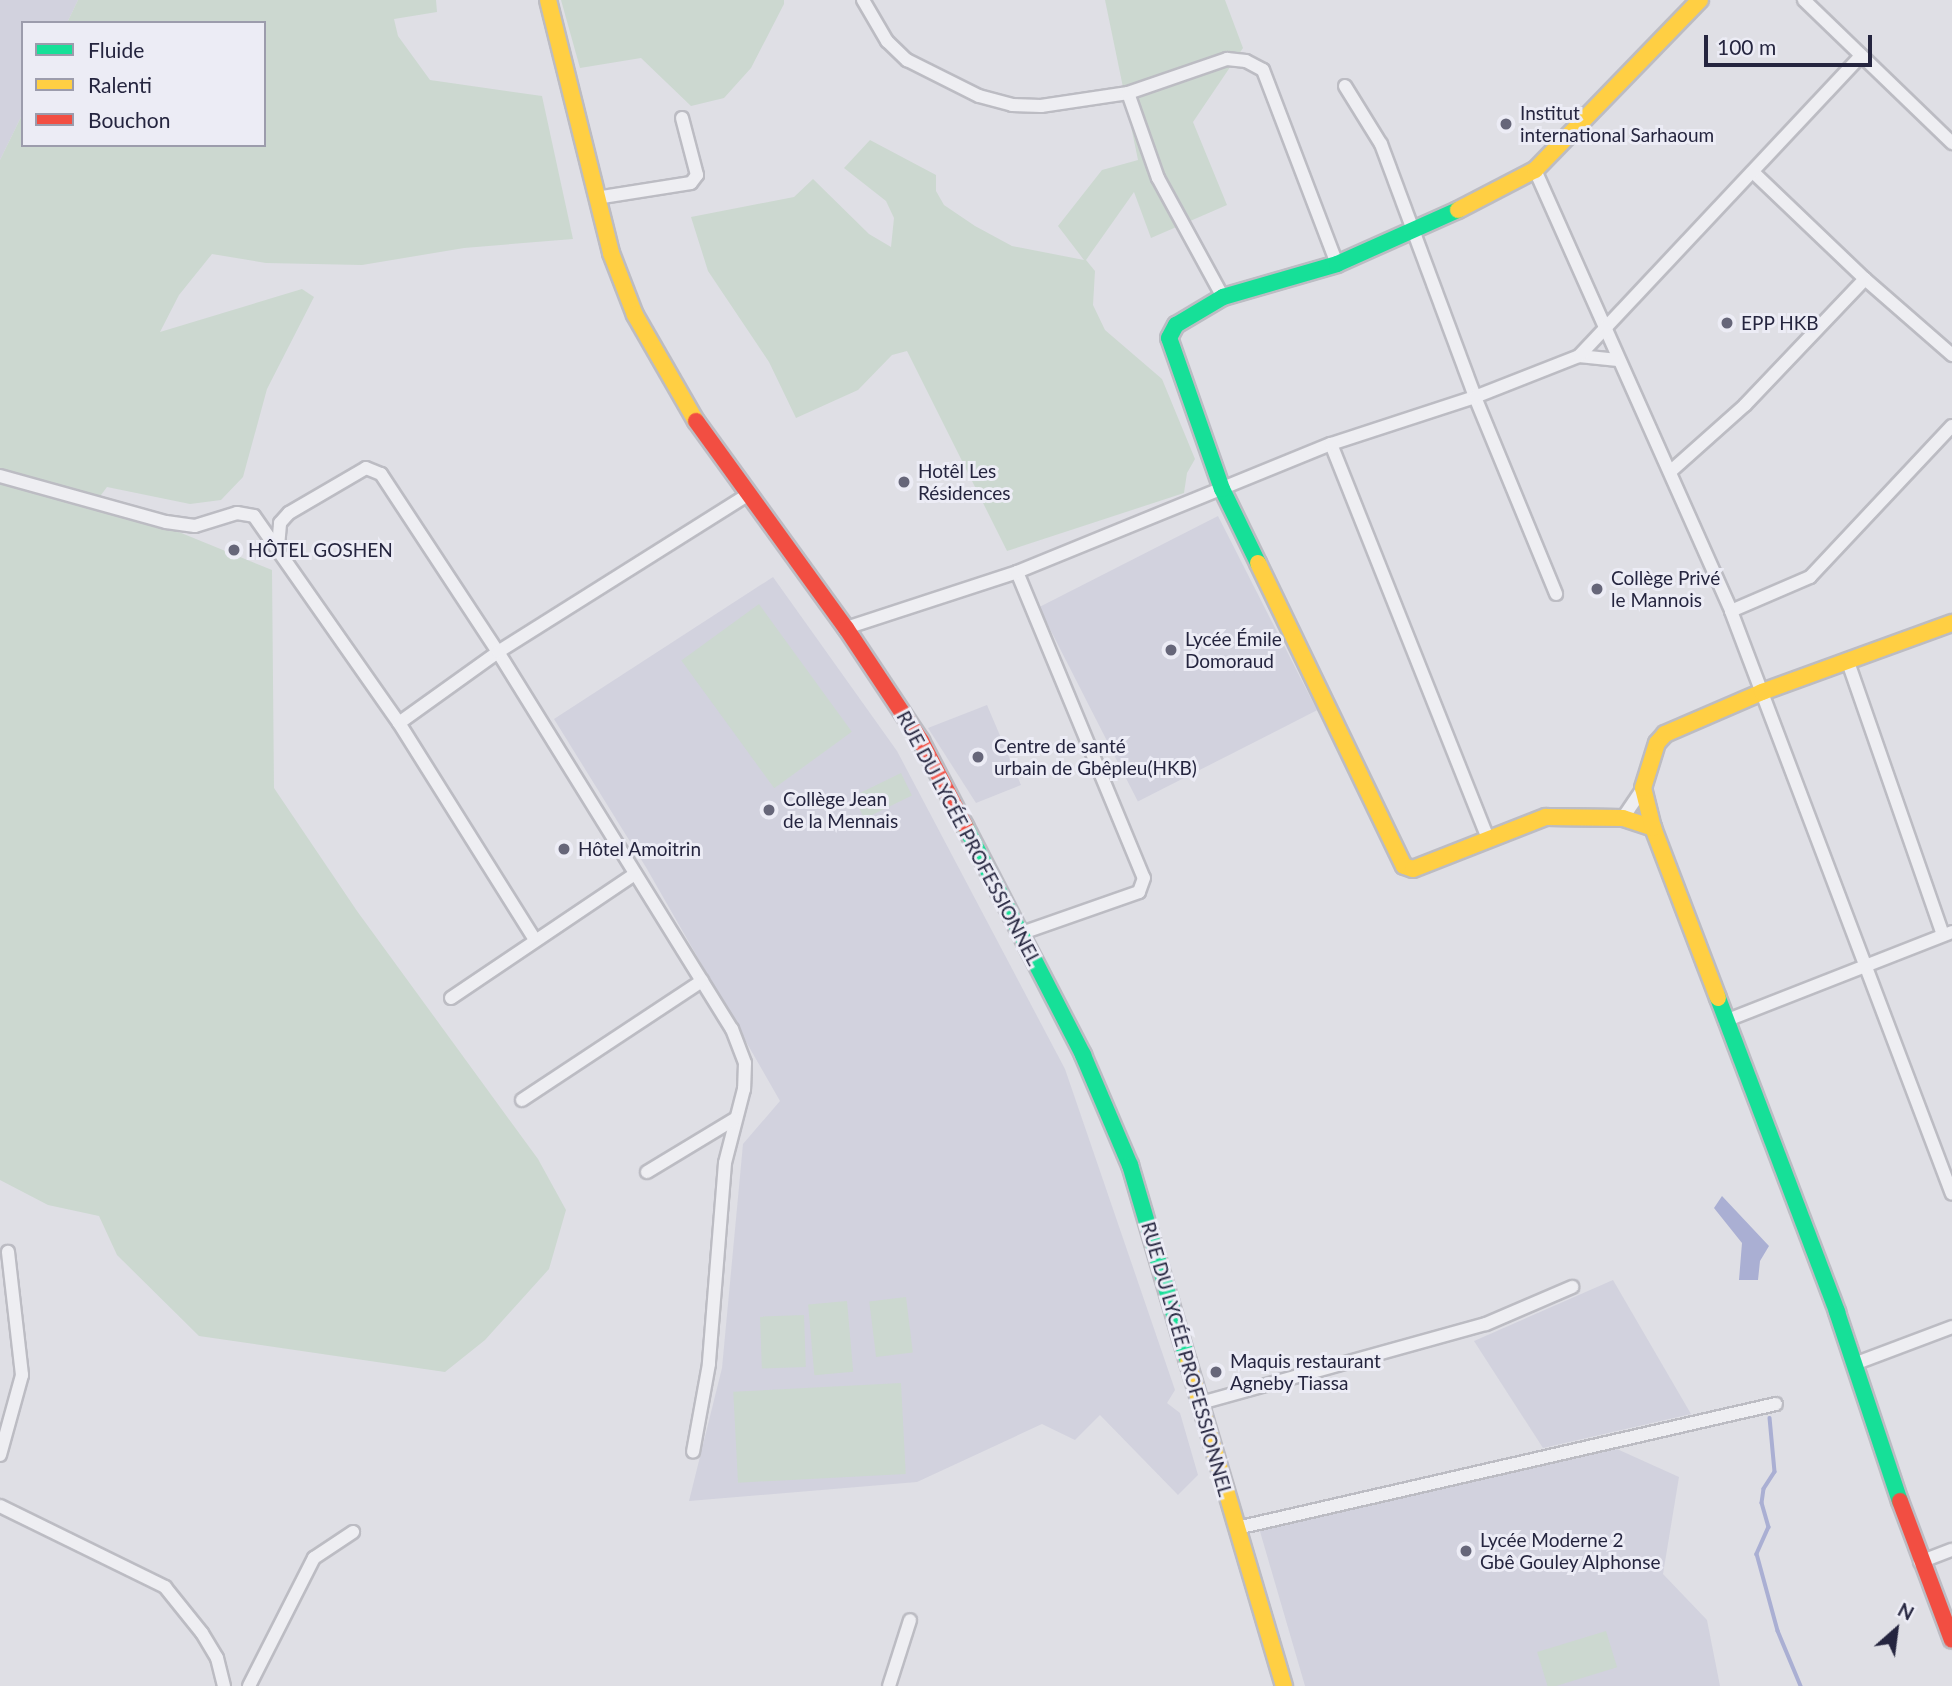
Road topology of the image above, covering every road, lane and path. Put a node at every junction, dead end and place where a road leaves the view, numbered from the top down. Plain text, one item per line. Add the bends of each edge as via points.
1 (548, 0) edge
2 (863, 0) edge
3 (1700, 0) edge
4 (1804, 0) edge
5 (1861, 56) junction
6 (1345, 86) dead end
7 (1128, 93) junction
8 (682, 118) dead end
9 (1952, 143) edge
10 (1535, 170) junction
11 (1754, 173) junction
12 (596, 198) junction
13 (1414, 233) junction
14 (1337, 264) junction
15 (1865, 279) junction
16 (1223, 297) junction
17 (1604, 329) junction
18 (1952, 355) edge
19 (1579, 356) junction
20 (1618, 360) junction
21 (1475, 397) junction
22 (1952, 426) edge
23 (1331, 444) junction
24 (1671, 471) junction
25 (0, 475) edge
26 (1222, 489) junction
27 (747, 495) junction
28 (278, 547) junction
29 (1017, 572) junction
30 (1556, 594) dead end
31 (1731, 611) junction
32 (1952, 623) edge
33 (846, 628) junction
34 (498, 652) junction
35 (1848, 662) junction
36 (1762, 692) junction
37 (399, 723) junction
38 (1643, 788) junction
39 (1623, 818) junction
40 (1653, 828) junction
41 (1488, 838) junction
42 (635, 874) junction
43 (1021, 933) junction
44 (1948, 933) edge
45 (535, 940) junction
46 (1862, 964) junction
47 (702, 981) junction
48 (452, 998) dead end
49 (1725, 1021) junction
50 (522, 1100) dead end
51 (735, 1119) junction
52 (647, 1172) dead end
53 (1952, 1194) edge
54 (8, 1252) dead end
55 (1572, 1287) dead end
56 (1952, 1327) edge
57 (1854, 1364) junction
58 (1202, 1403) junction
59 (1776, 1404) dead end
60 (693, 1452) dead end
61 (0, 1455) edge
62 (0, 1506) edge
63 (1237, 1528) junction
64 (352, 1532) dead end
65 (1952, 1550) edge
66 (1920, 1562) junction
67 (911, 1620) dead end
68 (1952, 1640) edge
69 (223, 1686) edge
70 (249, 1686) edge
71 (889, 1686) edge
72 (1284, 1686) edge

1 - 12 street, RUE DU LYCÉE PROFESSIONNEL
2 - 7 street via 887,41 907,60 979,96 1012,105 1041,106
3 - 10 street
4 - 5 street
5 - 9 street
5 - 11 street
6 - 13 street via 1381,145
7 - 14 street via 1227,60 1246,61 1263,70
7 - 16 street via 1158,178
8 - 12 street via 696,179
10 - 13 street
10 - 17 street
11 - 15 street
11 - 17 street
12 - 27 street, RUE DU LYCÉE PROFESSIONNEL via 635,315 706,439
13 - 14 street
13 - 21 street
14 - 16 street
15 - 18 street
15 - 24 street via 1745,405
16 - 26 street via 1175,325 1169,338
17 - 19 street
17 - 20 street
19 - 20 street
19 - 21 street
20 - 24 street
21 - 23 street
21 - 30 street
22 - 31 street via 1810,577
23 - 26 street
23 - 41 street
24 - 31 street
25 - 28 street via 166,522 195,526 237,513 254,516
26 - 29 street
26 - 41 street via 1404,866 1413,869
27 - 33 street, RUE DU LYCÉE PROFESSIONNEL
27 - 34 street
28 - 34 street via 280,523 289,513 366,468 374,469
28 - 37 street
29 - 33 street
29 - 43 street via 1144,878 1139,892
31 - 36 street
32 - 35 street
33 - 43 street, RUE DU LYCÉE PROFESSIONNEL via 921,741
34 - 37 street
34 - 42 street
35 - 36 street
35 - 44 street
36 - 38 street via 1665,734 1657,743
36 - 46 street
37 - 45 street
38 - 39 street
38 - 40 street
39 - 40 street
39 - 41 street via 1546,817
40 - 49 street
42 - 45 street
42 - 47 street
43 - 58 street, RUE DU LYCÉE PROFESSIONNEL via 1130,1165
44 - 46 street
45 - 48 street
46 - 49 street
46 - 53 street
47 - 50 street
47 - 51 street via 732,1029 745,1063
49 - 57 street
51 - 52 street
51 - 60 street via 725,1163 709,1364
54 - 61 street via 22,1340 22,1375
55 - 58 street via 1486,1324
56 - 57 street
57 - 66 street
58 - 63 street, RUE DU LYCÉE PROFESSIONNEL
59 - 63 street
62 - 69 street via 165,1587 207,1641
63 - 72 street, RUE DU LYCÉE PROFESSIONNEL
64 - 70 street via 314,1558
65 - 66 street
66 - 68 street
67 - 71 street

